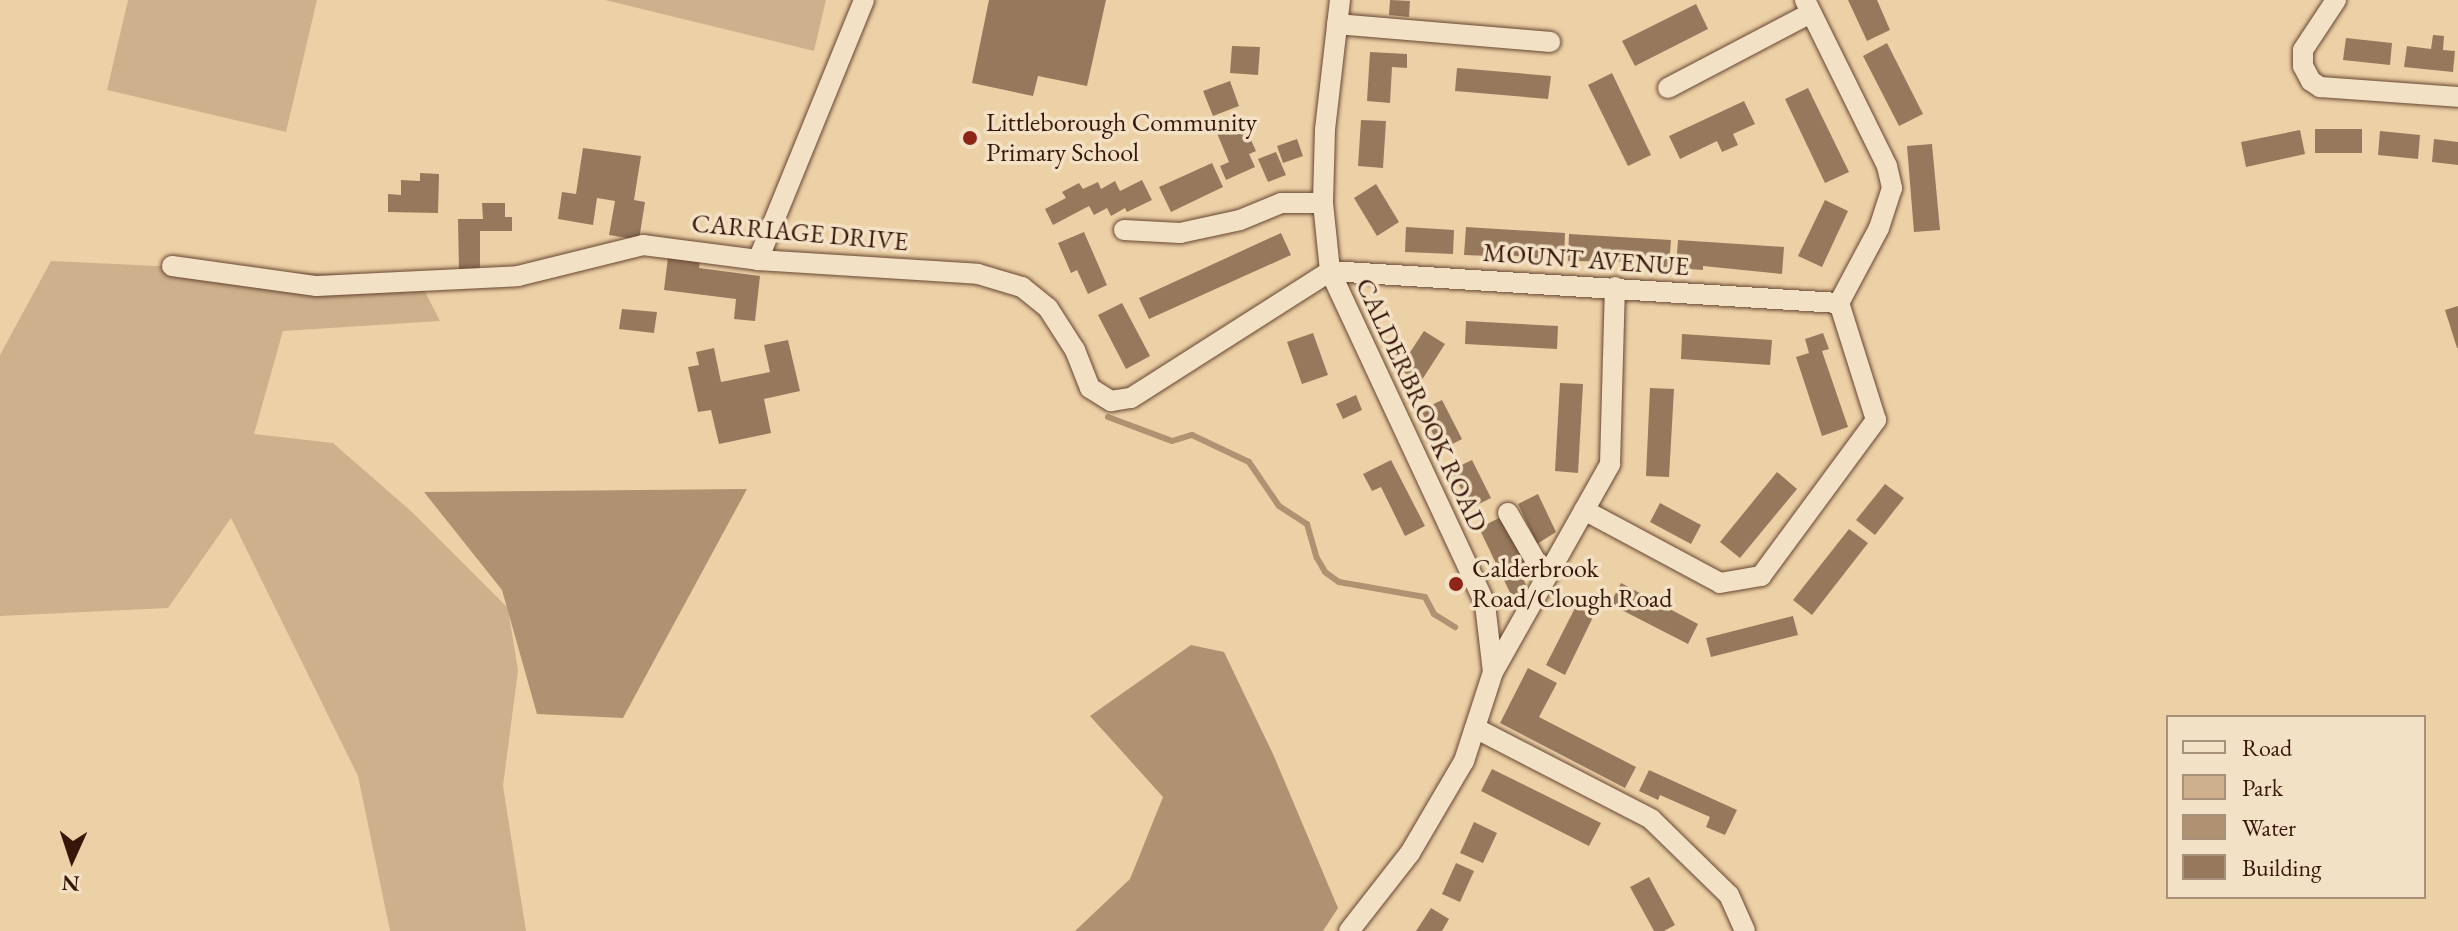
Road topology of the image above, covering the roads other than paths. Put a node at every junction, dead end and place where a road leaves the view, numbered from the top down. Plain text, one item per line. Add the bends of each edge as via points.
1 (864, 0) edge
2 (1340, 0) edge
3 (2336, 0) edge
4 (1808, 6) edge
5 (1337, 24) junction
6 (1550, 42) dead end
7 (1668, 88) dead end
8 (2458, 97) edge
9 (1323, 203) junction
10 (1124, 230) dead end
11 (758, 260) junction
12 (172, 266) dead end
13 (1330, 271) junction
14 (1615, 287) junction
15 (1839, 303) junction
16 (1584, 510) junction
17 (1508, 513) dead end
18 (1548, 573) junction
19 (1493, 672) junction
20 (1475, 728) junction
21 (1349, 931) edge
22 (1745, 931) edge

1 - 11 street
2 - 5 street, CALDERBROOK ROAD
3 - 8 street via 2306,42 2303,66 2320,87
4 - 7 street
4 - 15 street via 1887,166 1892,188 1879,228
5 - 6 street
5 - 9 street, CALDERBROOK ROAD
9 - 10 street via 1281,203 1240,220 1180,233
9 - 13 street, CALDERBROOK ROAD
11 - 12 street, CARRIAGE DRIVE via 643,245 518,276 317,286
11 - 13 street, CARRIAGE DRIVE via 978,274 1022,287 1048,308 1075,350 1090,388 1111,401 1131,398
13 - 14 street, MOUNT AVENUE
13 - 19 street, CALDERBROOK ROAD via 1485,604
14 - 15 street, MOUNT AVENUE
14 - 16 street via 1610,464
15 - 16 street via 1876,420 1761,576 1720,583
16 - 18 street
17 - 18 street
18 - 19 street
19 - 20 street, CALDERBROOK ROAD
20 - 21 street, CALDERBROOK ROAD via 1464,761 1410,853
20 - 22 street via 1651,819 1729,895

